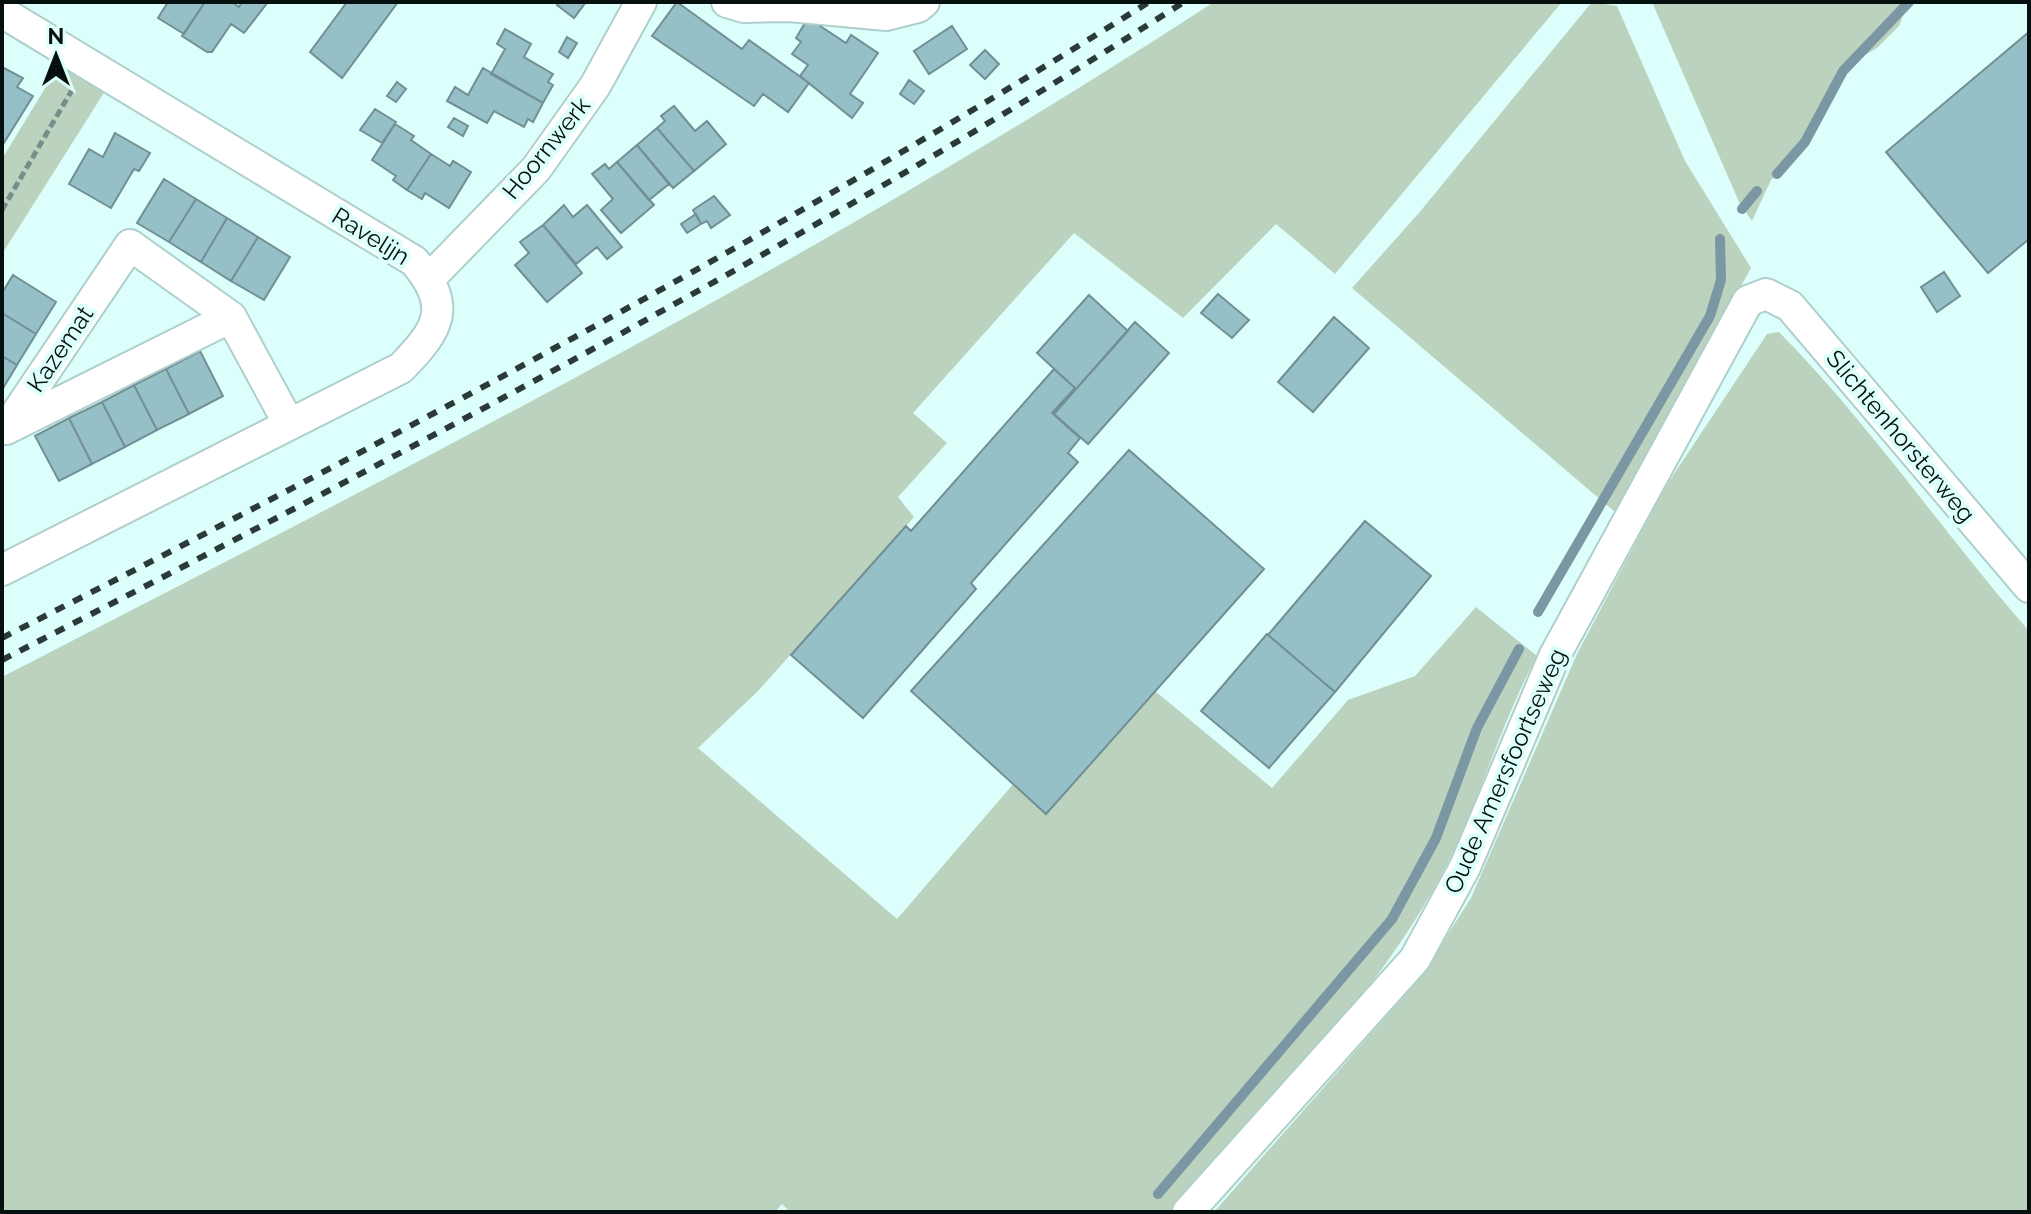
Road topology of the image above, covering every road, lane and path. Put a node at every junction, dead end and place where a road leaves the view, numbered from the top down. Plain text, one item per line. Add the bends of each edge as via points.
1 (641, 2) edge
2 (727, 2) edge
3 (924, 2) edge
4 (2, 12) edge
5 (87, 63) junction
6 (2, 210) edge
7 (429, 279) junction
8 (1766, 294) joint
9 (231, 317) junction
10 (289, 424) junction
11 (2, 570) edge
12 (2029, 587) edge
13 (1188, 1212) edge

1 - 7 street, Hoornwerk via 595,86 536,169
2 - 3 street via 886,15
4 - 5 street, Ravelijn
5 - 6 path
5 - 7 street, Ravelijn via 414,261
7 - 10 street, Ravelijn via 438,305 431,337 401,368
8 - 12 street, Slichtenhorsterweg via 1790,306
8 - 13 street, Oude Amersfoortseweg via 1748,301 1554,657 1465,867 1415,959
9 - 9 street, Kazemat via 203,331 6,429 130,245
9 - 10 street, Kazemat
10 - 11 street, Ravelijn

